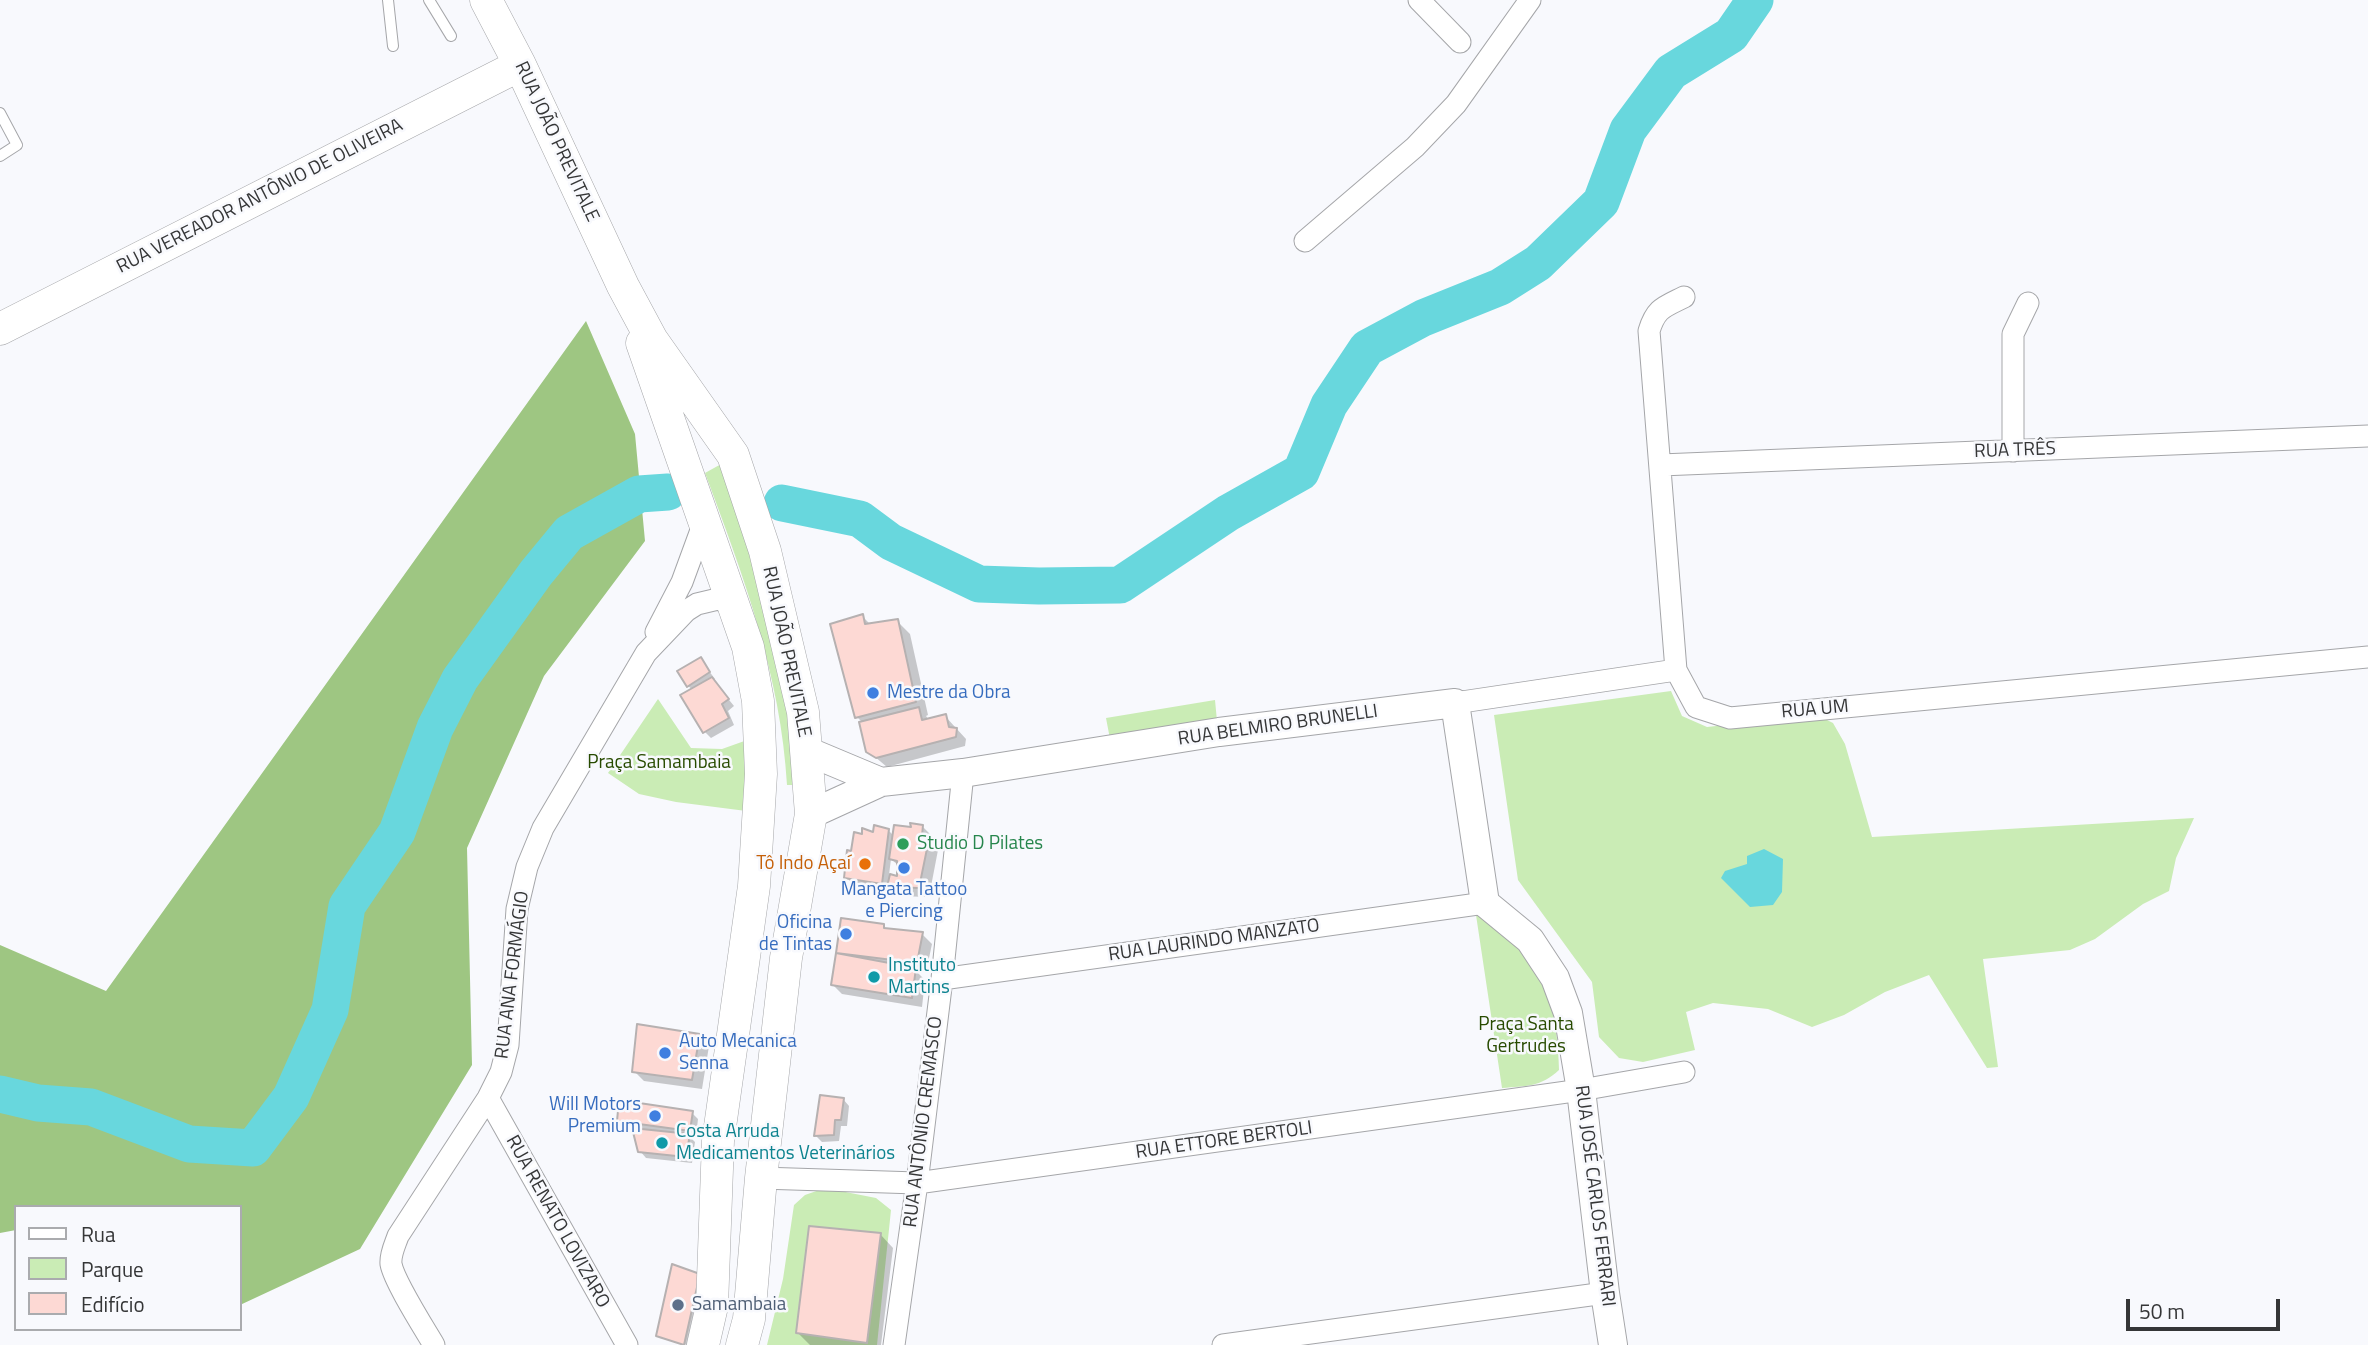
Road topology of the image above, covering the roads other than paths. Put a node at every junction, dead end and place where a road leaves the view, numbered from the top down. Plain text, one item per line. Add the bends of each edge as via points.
1 (387, 0) edge
2 (429, 0) edge
3 (486, 0) edge
4 (1419, 0) edge
5 (1530, 0) edge
6 (451, 36) dead end
7 (1460, 43) dead end
8 (393, 46) dead end
9 (520, 65) junction
10 (0, 113) edge
11 (0, 156) edge
12 (1305, 242) dead end
13 (623, 286) junction
14 (1684, 298) dead end
15 (2028, 303) dead end
16 (0, 329) edge
17 (2368, 436) edge
18 (2013, 451) junction
19 (733, 455) junction
20 (1661, 465) junction
21 (685, 466) junction
22 (704, 523) junction
23 (733, 604) junction
24 (646, 653) junction
25 (2368, 657) edge
26 (1676, 670) junction
27 (1455, 703) junction
28 (807, 751) junction
29 (963, 773) junction
30 (761, 774) junction
31 (881, 782) junction
32 (811, 814) junction
33 (1485, 903) junction
34 (942, 979) junction
35 (1684, 1072) dead end
36 (1581, 1090) junction
37 (488, 1098) junction
38 (761, 1178) junction
39 (917, 1183) junction
40 (1605, 1293) junction
41 (434, 1345) edge
42 (627, 1345) edge
43 (702, 1345) edge
44 (742, 1345) edge
45 (894, 1345) edge
46 (1223, 1345) edge
47 (1614, 1345) edge

1 - 8 lane
2 - 6 lane
3 - 9 main road, RUA JOÃO PREVITALE
4 - 7 street
5 - 12 street via 1456,104 1415,148
9 - 13 main road, RUA JOÃO PREVITALE
9 - 16 main road, RUA VEREADOR ANTÔNIO DE OLIVEIRA
10 - 11 lane via 17,145
13 - 19 main road, RUA JOÃO PREVITALE via 652,340
13 - 21 main road, RUA JOÃO PREVITALE
14 - 20 street, RUA UM via 1661,308 1649,331
15 - 18 street via 2013,334
17 - 18 street, RUA TRÊS
18 - 20 street, RUA TRÊS
19 - 21 main road via 718,445 705,445
19 - 28 main road, RUA JOÃO PREVITALE via 765,551 803,712
20 - 26 street, RUA UM
21 - 22 main road, RUA JOÃO PREVITALE
22 - 23 main road, RUA JOÃO PREVITALE
22 - 24 street via 682,582
23 - 24 street, RUA ANA FORMÁGIO via 718,599 697,604
23 - 30 main road, RUA JOÃO PREVITALE via 748,647 758,701
24 - 37 street, RUA ANA FORMÁGIO via 543,828 527,867 517,909 508,1045
25 - 26 street, RUA UM via 1730,718 1696,707
26 - 27 street, RUA BELMIRO BRUNELLI
27 - 29 street, RUA BELMIRO BRUNELLI via 1219,732
27 - 33 street
28 - 31 street, RUA BELMIRO BRUNELLI
28 - 32 main road, RUA JOÃO PREVITALE
29 - 31 street, RUA BELMIRO BRUNELLI
29 - 34 street, RUA ANTÔNIO CREMASCO
30 - 32 main road via 783,808
30 - 43 main road, RUA JOÃO PREVITALE via 754,886 718,1141 712,1306
31 - 32 street, RUA BELMIRO BRUNELLI
32 - 38 main road, RUA JOÃO PREVITALE via 786,958
33 - 34 street, RUA LAURINDO MANZATO
33 - 36 street, RUA JOSÉ CARLOS FERRARI via 1530,940 1555,978 1568,1013
34 - 39 street, RUA ANTÔNIO CREMASCO
35 - 36 street, RUA ETTORE BERTOLI
36 - 39 street, RUA ETTORE BERTOLI
36 - 40 street, RUA JOSÉ CARLOS FERRARI
37 - 41 street, RUA ANA FORMÁGIO via 398,1236 392,1254 391,1266
37 - 42 street, RUA RENATO LOVIZARO
38 - 39 street, RUA ETTORE BERTOLI
38 - 44 main road, RUA JOÃO PREVITALE via 749,1319
39 - 45 street, RUA ANTÔNIO CREMASCO
40 - 46 street
40 - 47 street, RUA JOSÉ CARLOS FERRARI

